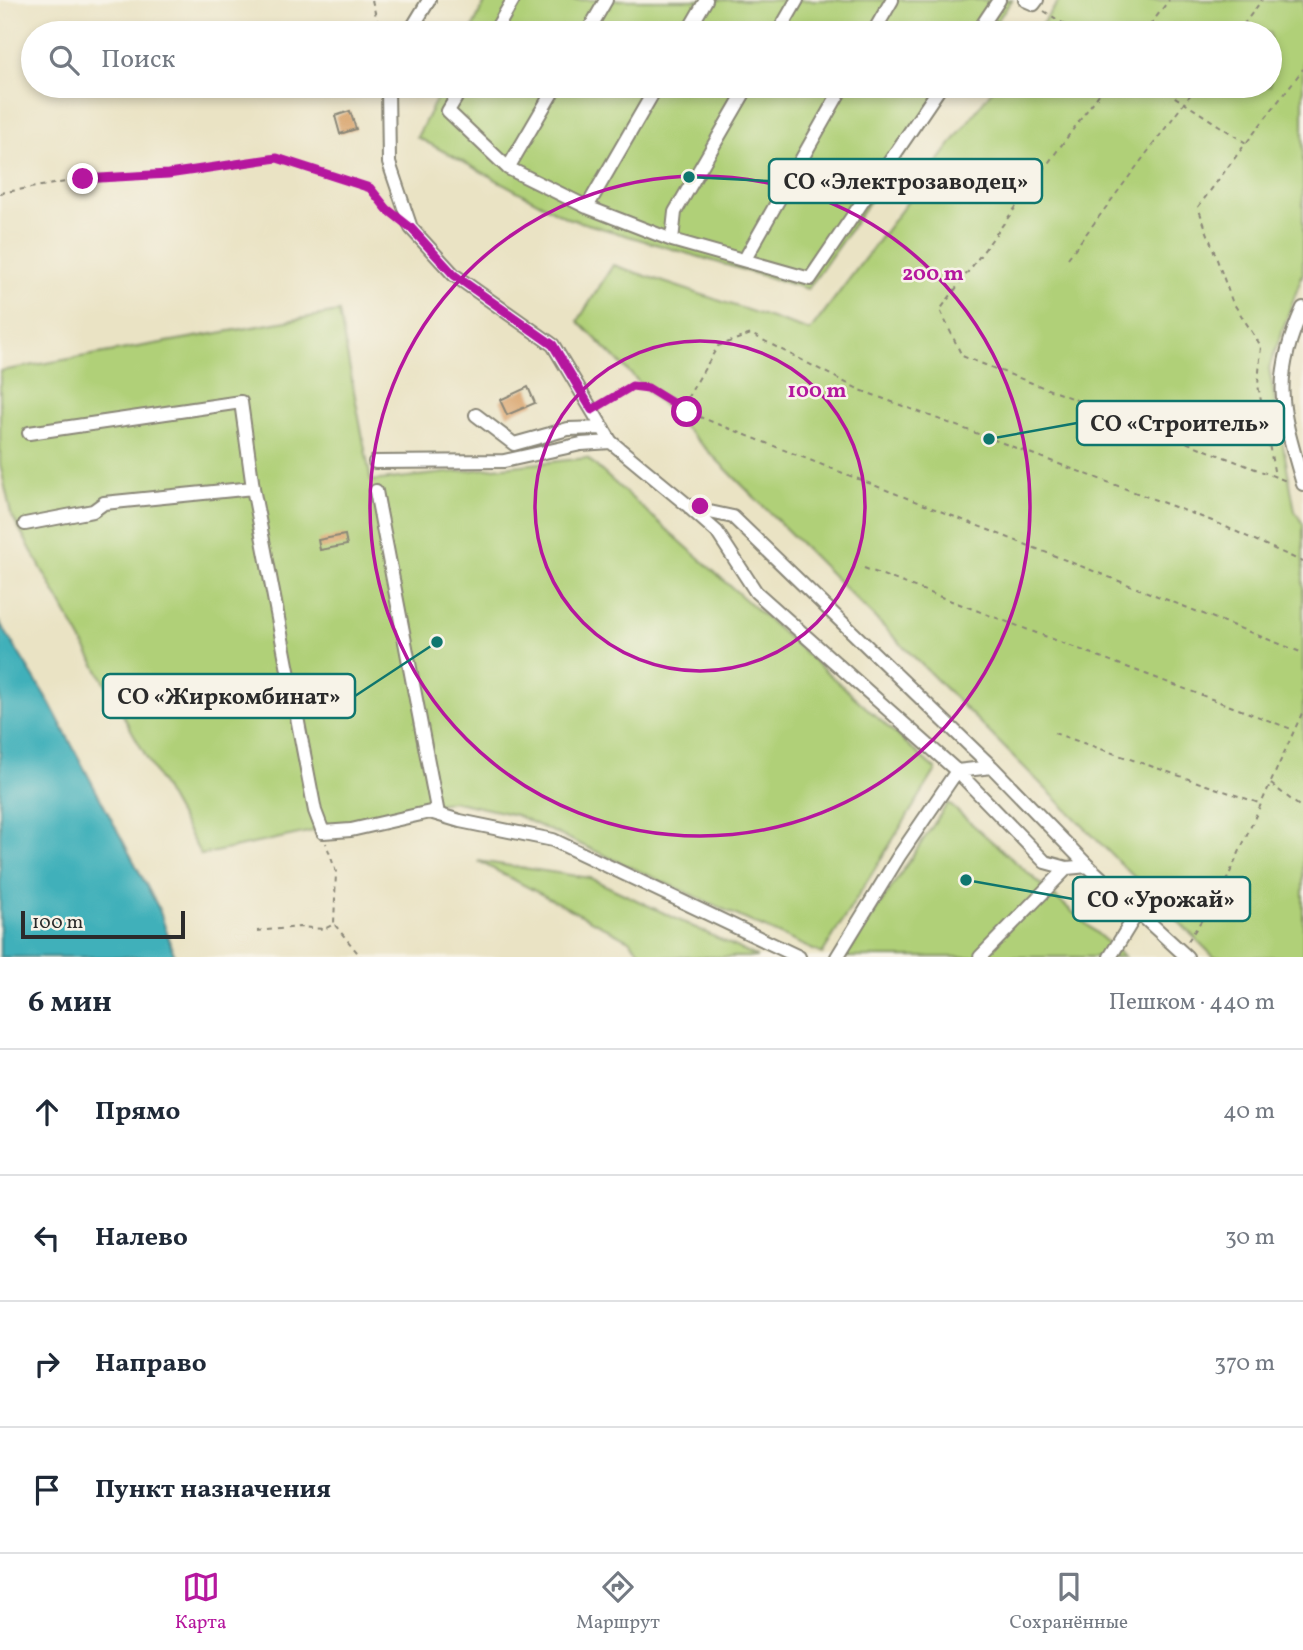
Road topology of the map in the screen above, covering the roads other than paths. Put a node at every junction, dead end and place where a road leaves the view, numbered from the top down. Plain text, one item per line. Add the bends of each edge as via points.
1 (429, 0) edge
2 (513, 0) edge
3 (606, 0) edge
4 (706, 0) edge
5 (797, 0) edge
6 (892, 0) edge
7 (999, 0) edge
8 (417, 21) edge
9 (501, 21) edge
10 (594, 21) edge
11 (694, 21) edge
12 (785, 21) edge
13 (880, 21) edge
14 (984, 21) edge
15 (388, 98) edge
16 (456, 98) edge
17 (549, 98) edge
18 (650, 98) edge
19 (741, 98) edge
20 (836, 98) edge
21 (933, 98) edge
22 (508, 168) junction
23 (587, 207) junction
24 (672, 240) junction
25 (745, 259) junction
26 (1303, 308) edge
27 (476, 415) dead end
28 (603, 428) junction
29 (29, 433) dead end
30 (611, 442) junction
31 (375, 462) dead end
32 (1298, 484) edge
33 (253, 488) junction
34 (376, 491) dead end
35 (691, 508) junction
36 (25, 524) dead end
37 (992, 766) junction
38 (957, 771) junction
39 (438, 814) junction
40 (1088, 866) junction
41 (1068, 868) junction
42 (1137, 913) junction
43 (1184, 954) edge
44 (799, 957) edge
45 (837, 957) edge
46 (980, 957) edge
47 (1110, 957) edge

1 - 8 lane
2 - 9 lane
3 - 10 lane
4 - 11 lane
5 - 12 lane
6 - 13 lane
7 - 14 lane
15 - 28 lane via 389,163 411,228 454,275 553,345
16 - 22 lane via 449,111
17 - 22 lane
18 - 23 lane
19 - 24 lane via 675,212
20 - 25 lane
21 - 25 lane via 810,279
22 - 23 lane
23 - 24 lane
24 - 25 lane
26 - 32 lane via 1287,347 1281,385
27 - 28 lane via 514,444 568,429
28 - 30 lane
29 - 33 lane via 241,402
30 - 31 lane via 504,461
30 - 35 lane
33 - 36 lane via 104,503 93,511
33 - 39 lane via 315,811 323,832 430,811
34 - 39 lane
35 - 37 lane via 733,517
35 - 38 lane via 717,532 756,592
37 - 38 lane
37 - 40 lane
38 - 41 lane via 1045,862
38 - 45 lane
39 - 44 lane via 553,840
40 - 41 lane
40 - 42 lane
41 - 46 lane
42 - 43 lane
42 - 47 lane

